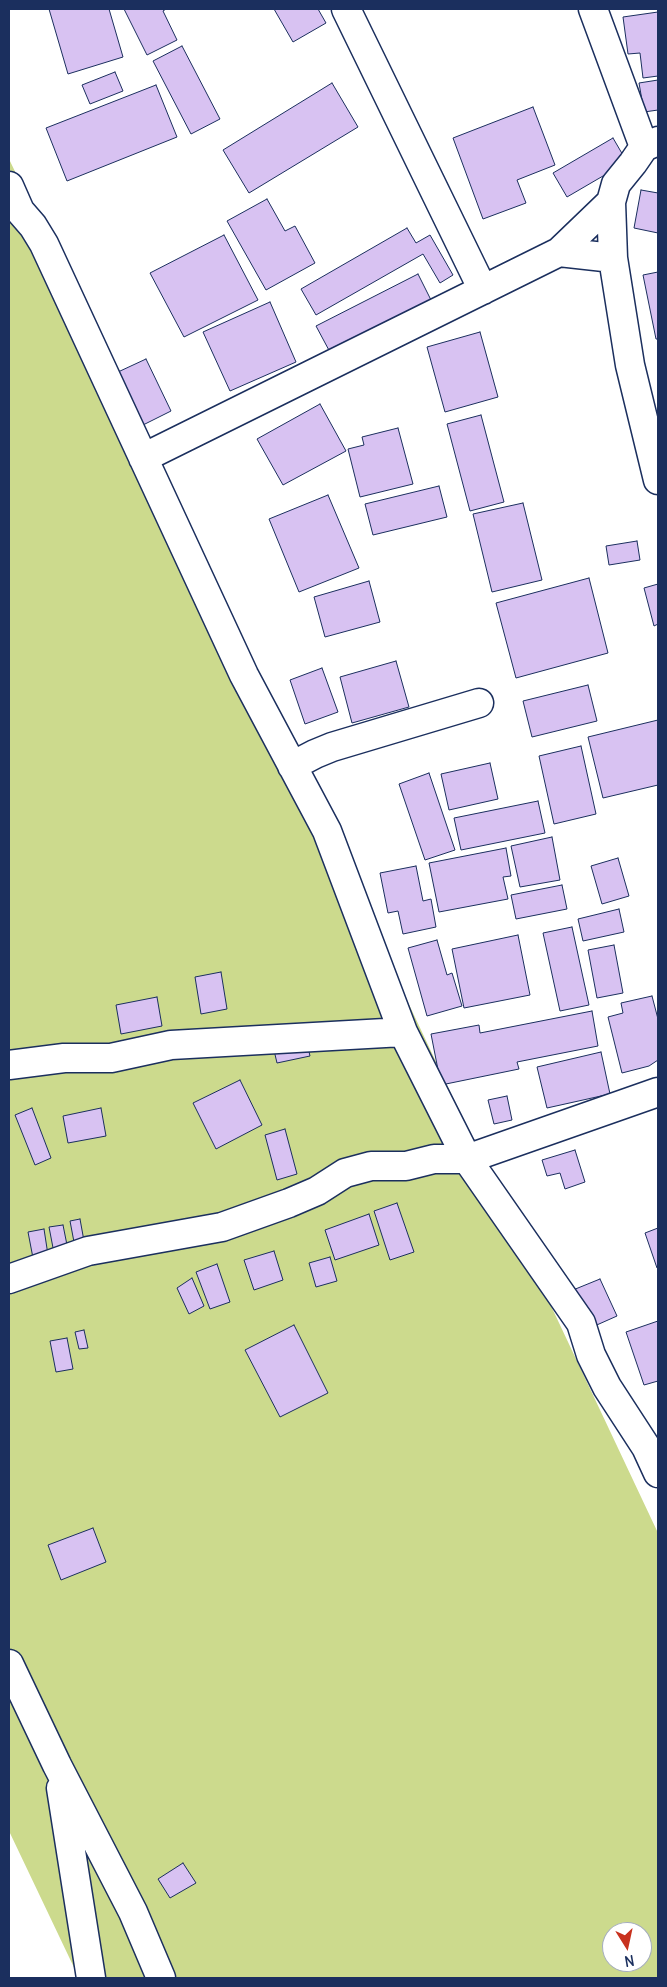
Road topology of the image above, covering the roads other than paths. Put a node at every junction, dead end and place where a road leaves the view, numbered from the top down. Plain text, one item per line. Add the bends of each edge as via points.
1 (346, 9) edge
2 (592, 9) edge
3 (651, 144) edge
4 (9, 186) edge
5 (611, 202) junction
6 (559, 252) junction
7 (613, 258) junction
8 (483, 290) junction
9 (143, 458) junction
10 (658, 480) edge
11 (479, 704) dead end
12 (292, 766) junction
13 (403, 1032) junction
14 (9, 1065) edge
15 (658, 1092) edge
16 (467, 1159) junction
17 (9, 1279) edge
18 (658, 1472) edge
19 (9, 1664) edge
20 (57, 1765) junction
21 (91, 1978) edge
22 (161, 1978) edge

1 - 8 street
2 - 3 street
3 - 5 street via 616,184
4 - 9 street via 20,211 44,244
5 - 6 street
5 - 7 street
6 - 7 street
6 - 8 street
7 - 10 street via 630,365
8 - 9 street
9 - 12 street via 244,674
11 - 12 street via 332,747
12 - 13 street via 327,831
13 - 14 street via 171,1045 111,1058 64,1058
13 - 16 street
15 - 16 street
16 - 17 street via 434,1159 406,1166 371,1166 354,1170 317,1191 222,1227 88,1251
16 - 18 street via 581,1324 591,1355 607,1387 646,1447
19 - 20 street
20 - 21 street
20 - 22 street via 133,1912

